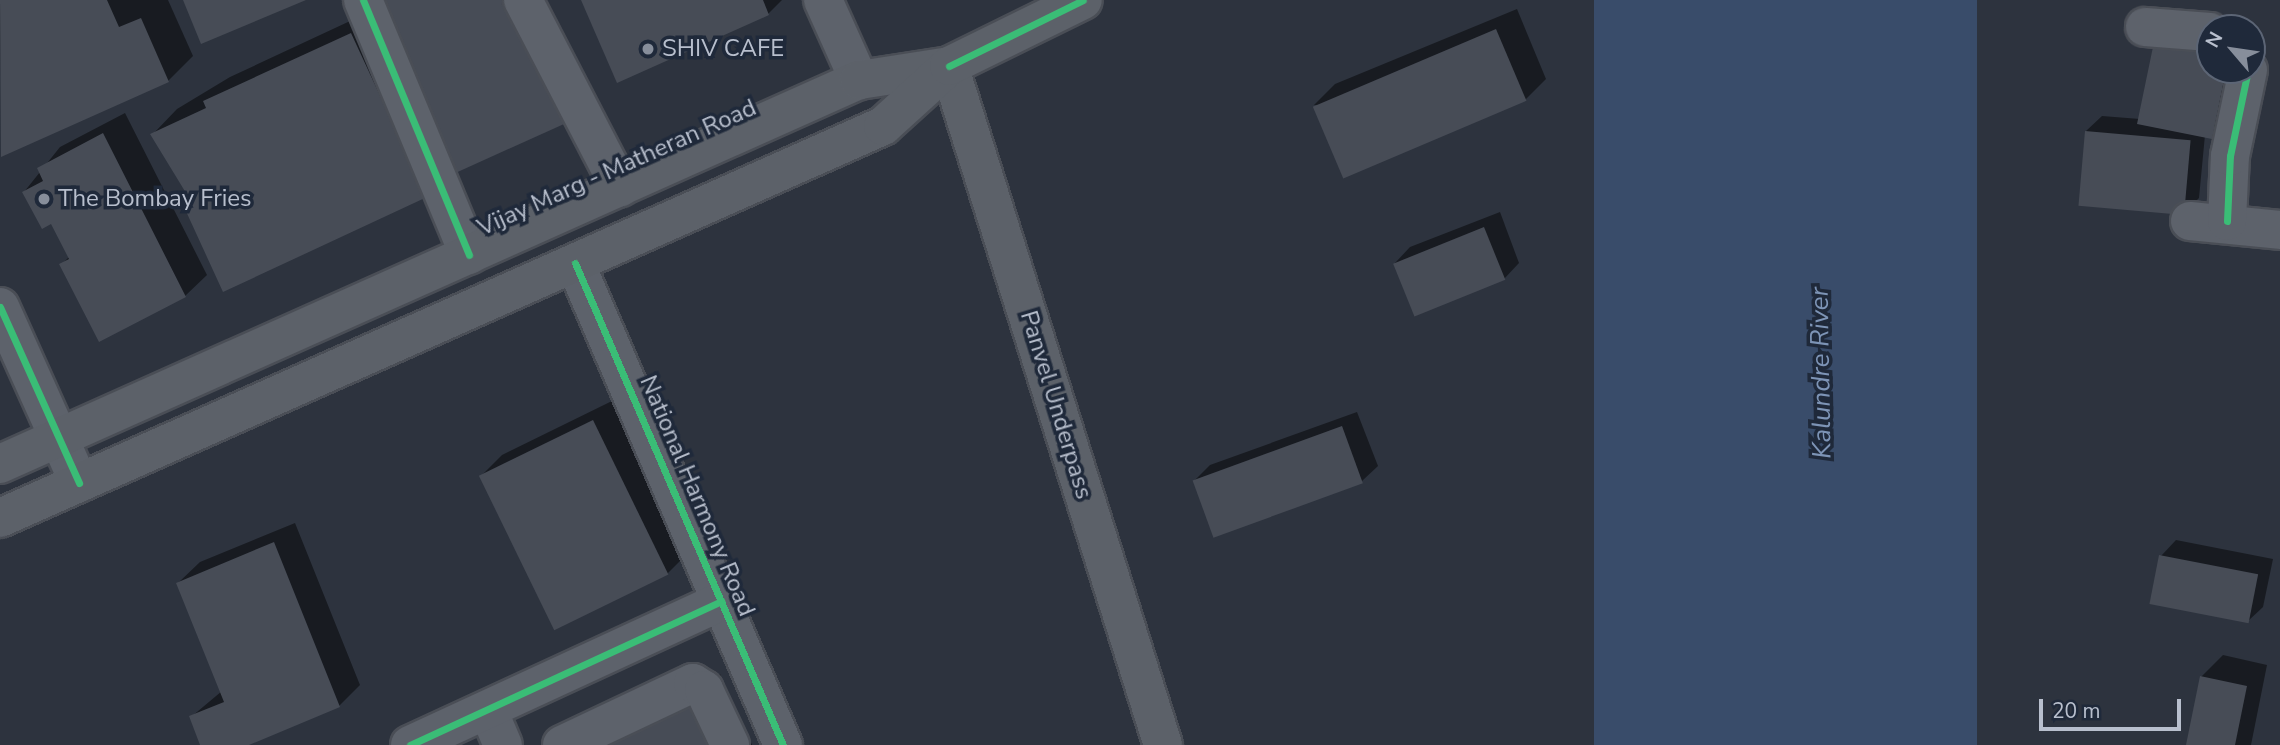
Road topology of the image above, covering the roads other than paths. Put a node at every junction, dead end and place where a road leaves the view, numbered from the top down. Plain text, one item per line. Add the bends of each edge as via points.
1 (363, 0) edge
2 (523, 0) edge
3 (823, 0) edge
4 (1083, 0) edge
5 (2145, 27) dead end
6 (2196, 31) edge
7 (949, 66) junction
8 (859, 80) junction
9 (2245, 84) edge
10 (620, 187) junction
11 (2190, 221) dead end
12 (2227, 221) junction
13 (2280, 230) edge
14 (469, 255) junction
15 (575, 263) junction
16 (0, 307) edge
17 (59, 438) junction
18 (0, 464) edge
19 (79, 483) junction
20 (0, 518) edge
21 (721, 601) junction
22 (488, 710) junction
23 (410, 745) edge
24 (503, 745) edge
25 (562, 745) edge
26 (730, 745) edge
27 (783, 745) edge
28 (1163, 745) edge

1 - 14 street
2 - 10 street
3 - 8 street
4 - 7 main road
5 - 6 street
7 - 8 main road, Vijay Marg - Matheran Road
7 - 15 main road via 883,126
7 - 28 main road, Panvel Underpass
8 - 10 main road, Vijay Marg - Matheran Road
9 - 12 street via 2230,156
10 - 14 main road, Vijay Marg - Matheran Road
11 - 12 street
12 - 13 street
14 - 17 main road, Vijay Marg - Matheran Road
15 - 19 main road
15 - 21 street, National Harmony Road
16 - 17 street
17 - 18 main road, Vijay Marg - Matheran Road
17 - 19 street
19 - 20 main road
21 - 22 street
21 - 27 street, National Harmony Road
22 - 23 street
22 - 24 street
25 - 26 street via 693,683 704,690

